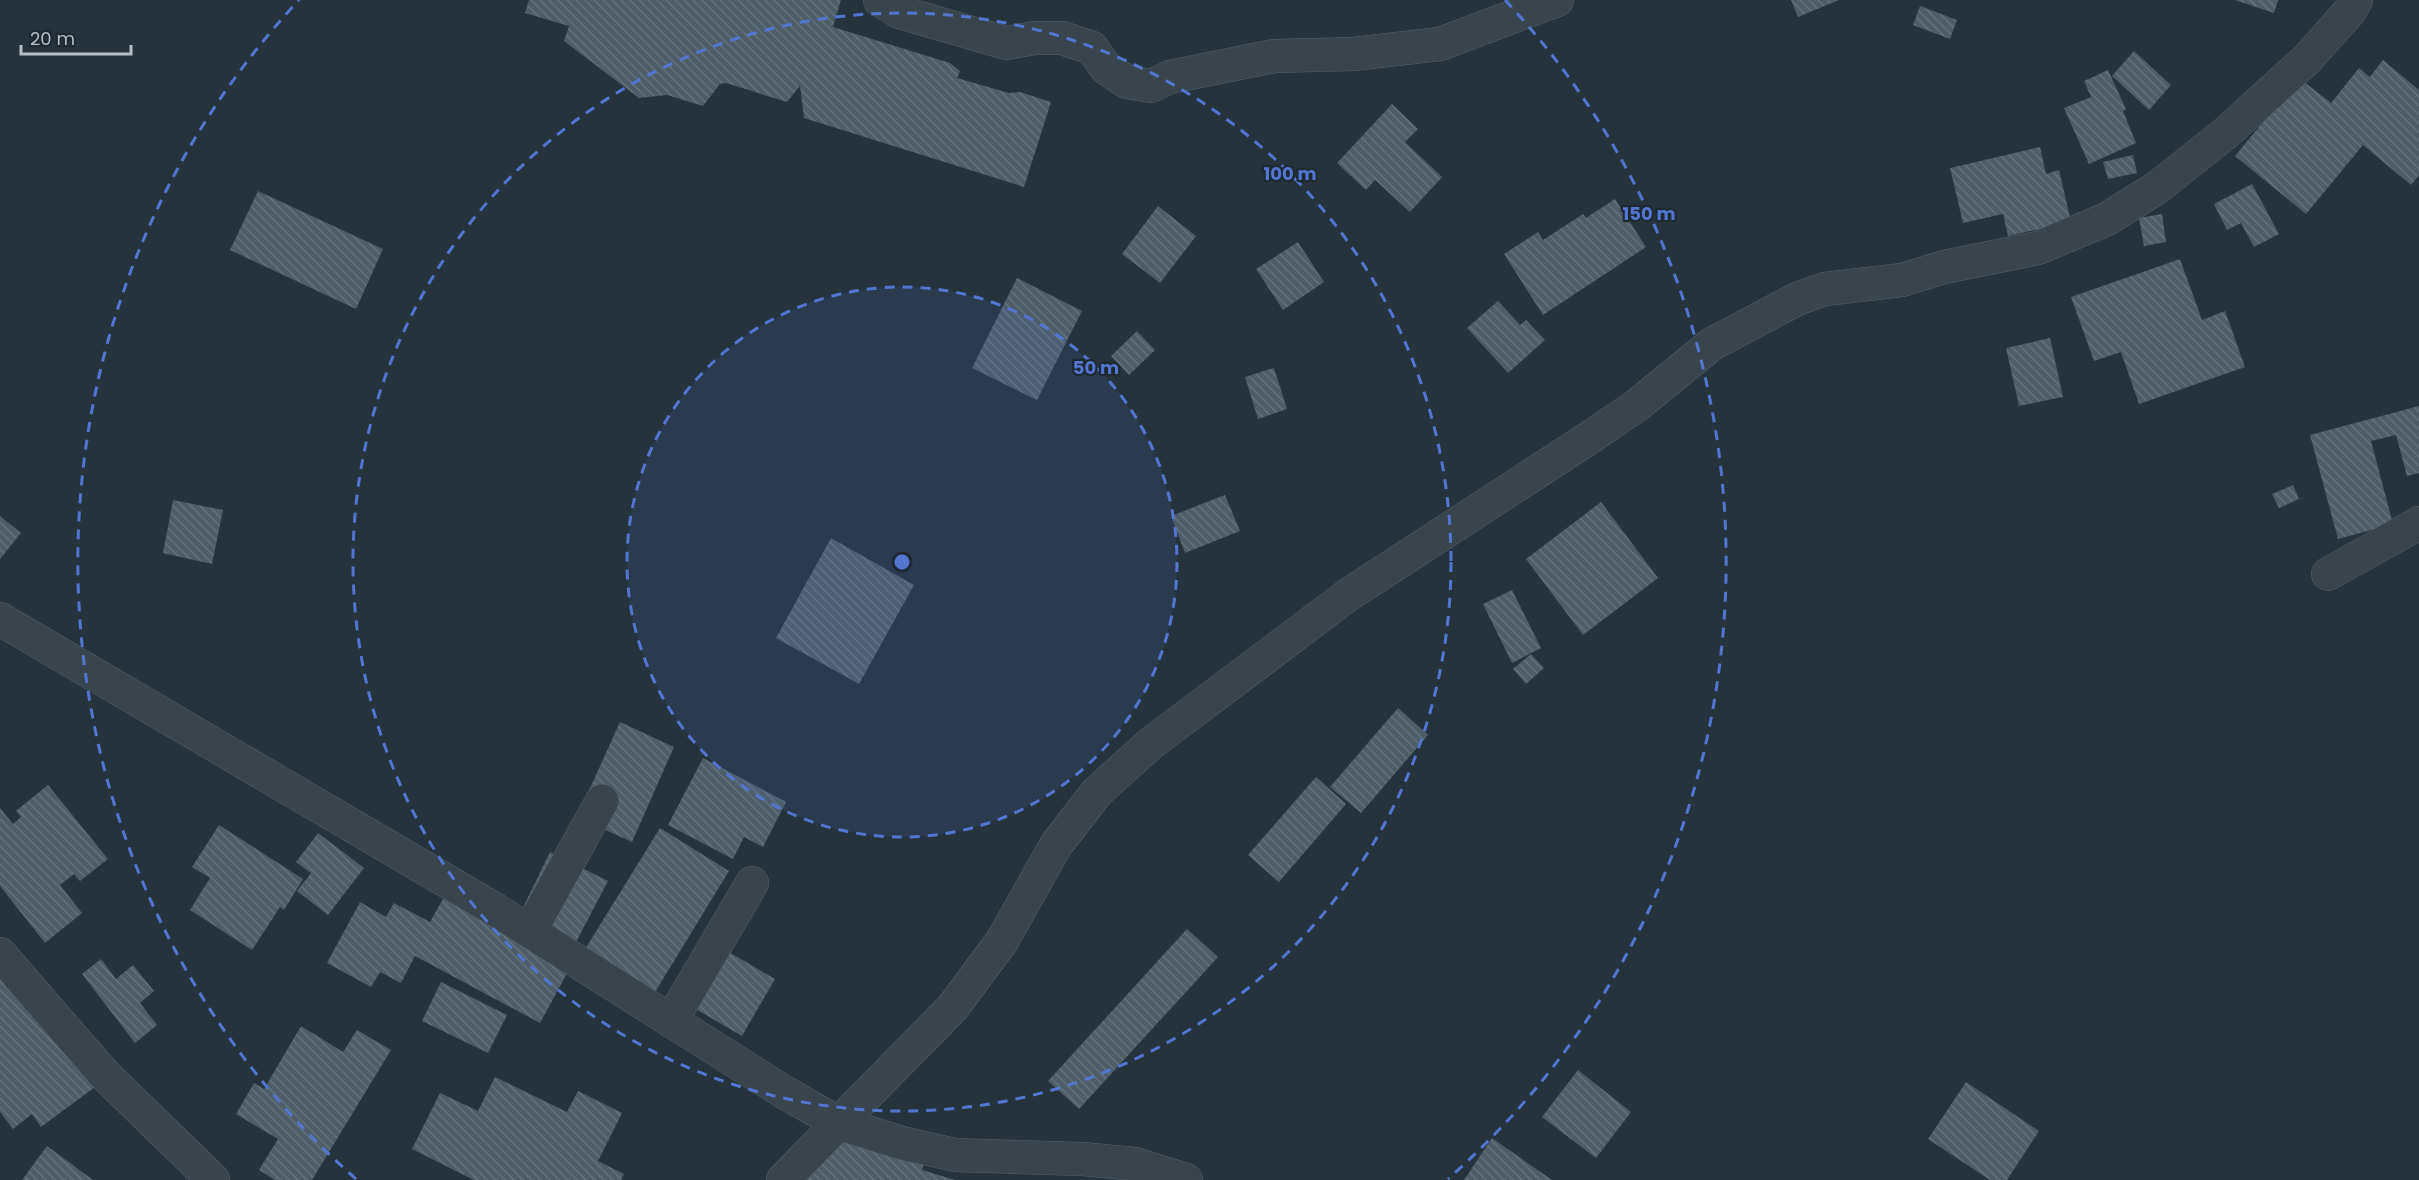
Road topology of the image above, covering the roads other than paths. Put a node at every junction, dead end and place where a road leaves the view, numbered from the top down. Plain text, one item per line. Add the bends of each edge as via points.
1 (880, 0) edge
2 (1557, 0) edge
3 (2356, 0) edge
4 (2419, 523) edge
5 (2328, 574) dead end
6 (0, 619) edge
7 (602, 801) dead end
8 (752, 883) dead end
9 (530, 931) junction
10 (0, 954) edge
11 (671, 1020) junction
12 (838, 1123) junction
13 (1170, 1178) edge
14 (213, 1180) edge
15 (783, 1180) edge

1 - 2 street via 899,12 1006,43 1062,38 1092,48 1106,68 1127,82 1150,86 1170,77 1274,56 1353,54 1440,44
3 - 12 street via 2307,59 2227,132 2158,187 2107,219 2038,248 1944,267 1902,280 1825,288 1797,299 1712,344 1636,406 1348,595 1150,744 1097,792 1056,845 1002,941 953,1007
4 - 5 street
6 - 9 street
7 - 9 street
8 - 11 street
9 - 11 street
10 - 14 street via 104,1074
11 - 12 street
12 - 13 street via 955,1155 1135,1164
12 - 15 street

